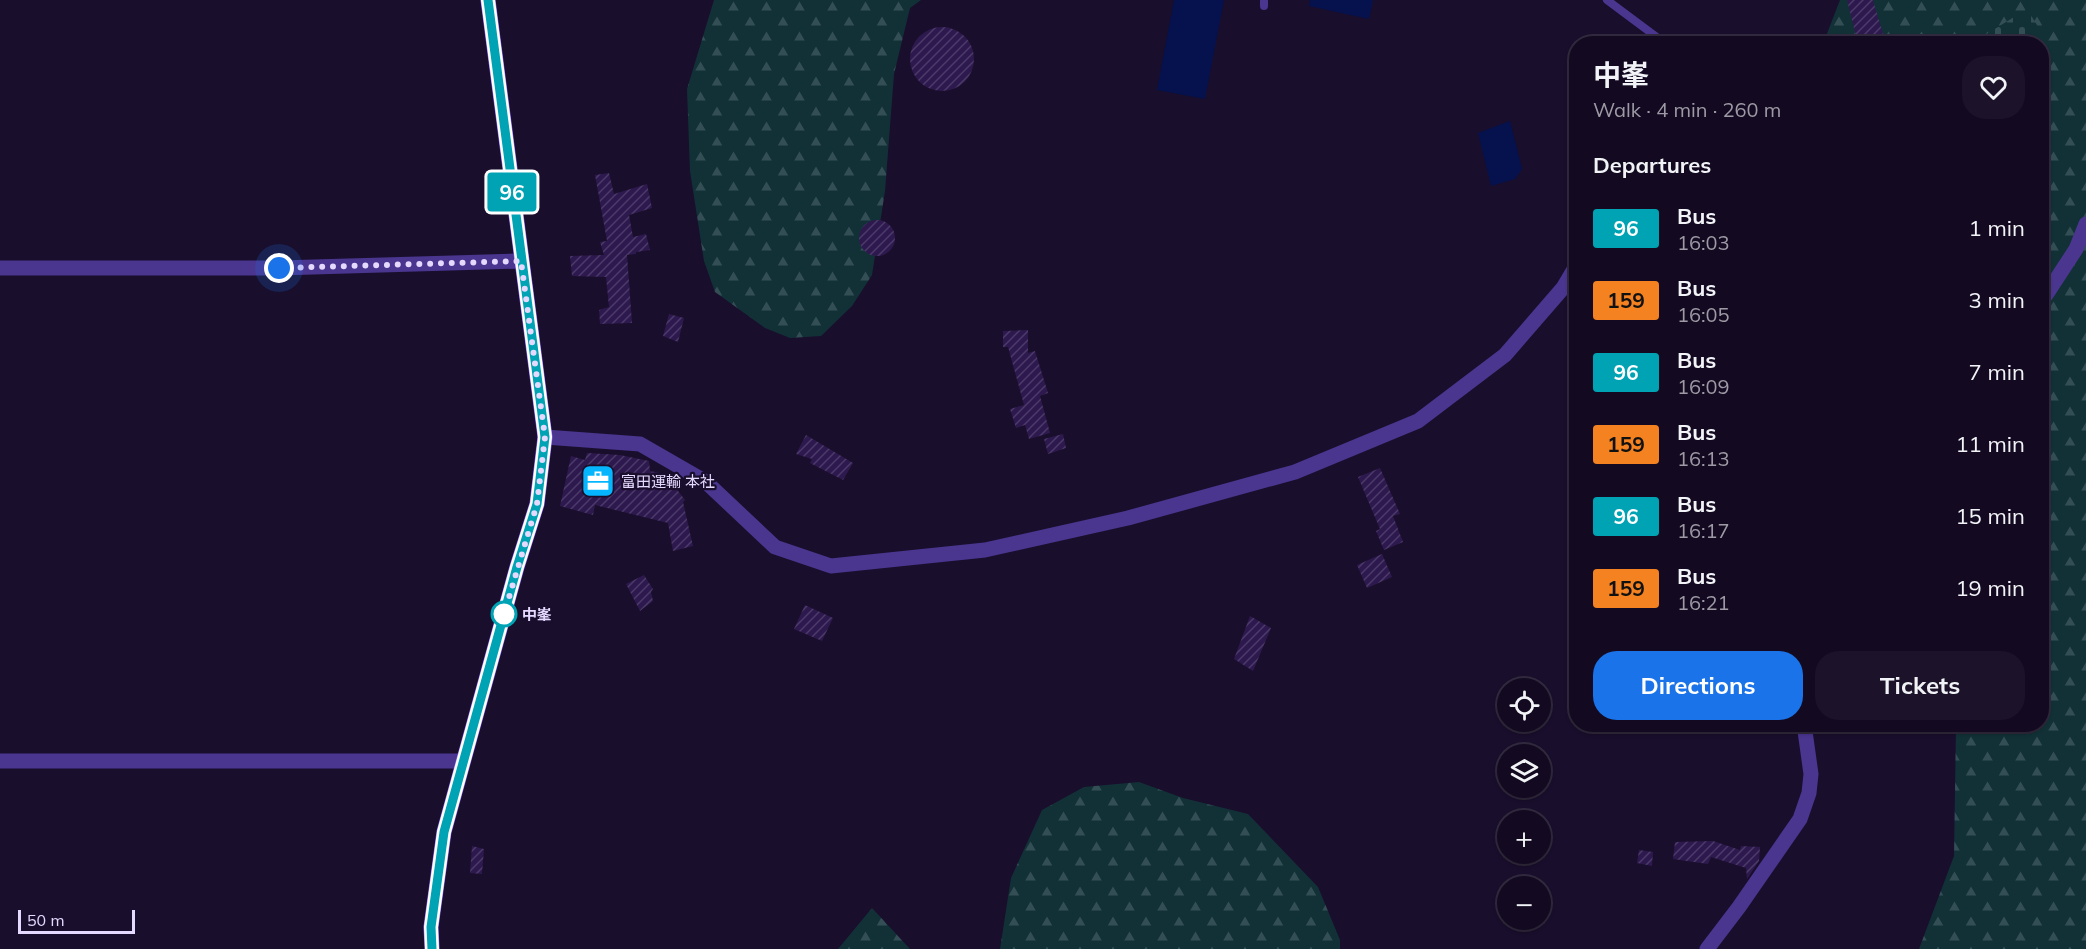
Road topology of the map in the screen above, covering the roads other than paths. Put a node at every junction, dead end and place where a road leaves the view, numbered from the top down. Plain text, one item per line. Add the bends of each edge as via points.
1 (488, 0) edge
2 (1607, 0) edge
3 (1655, 36) edge
4 (2086, 224) edge
5 (521, 261) junction
6 (0, 268) edge
7 (1569, 278) edge
8 (2049, 290) edge
9 (545, 437) junction
10 (1805, 732) edge
11 (0, 761) edge
12 (463, 761) junction
13 (432, 949) edge
14 (1707, 949) edge

1 - 5 main road
2 - 3 lane
4 - 8 street via 2076,249
5 - 6 street via 279,268
5 - 9 main road
7 - 9 street via 1505,355 1418,421 1295,472 1128,518 985,550 831,566 775,547 706,482 640,444
9 - 12 main road via 537,504
10 - 14 street via 1811,774 1800,819
11 - 12 street
12 - 13 main road via 444,832 431,927

